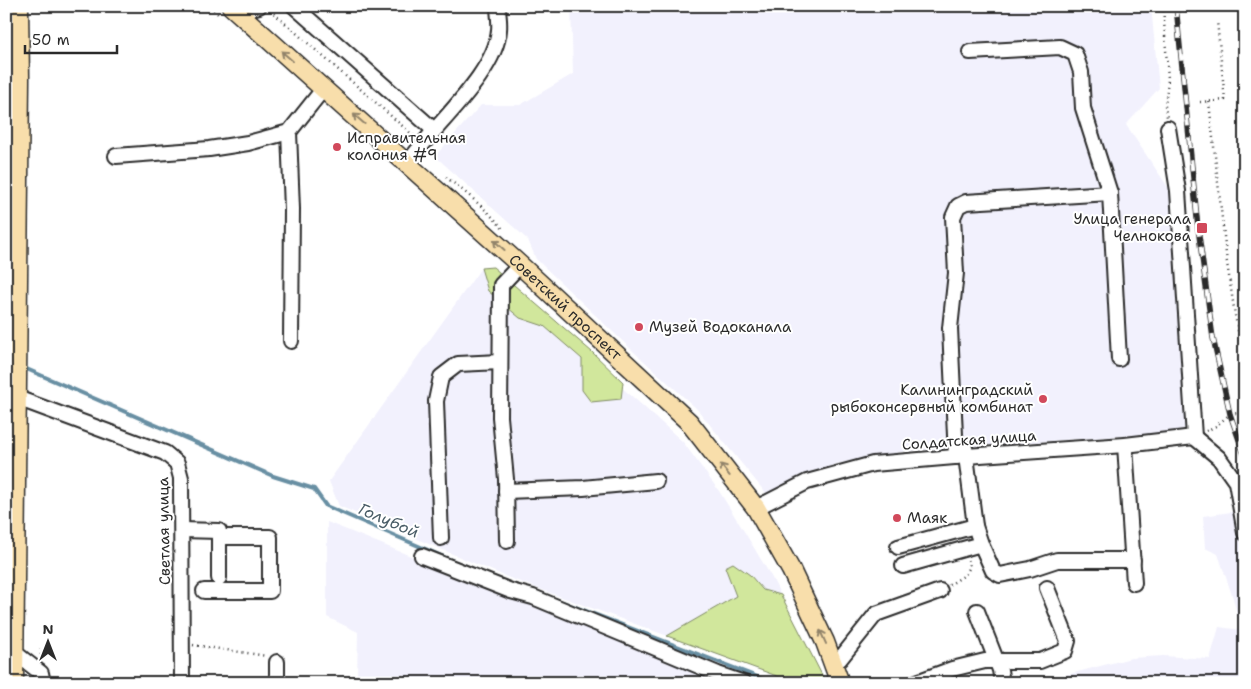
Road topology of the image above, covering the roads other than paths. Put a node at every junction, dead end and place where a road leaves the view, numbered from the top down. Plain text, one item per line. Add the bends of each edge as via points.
1 (19, 6) edge
2 (259, 6) edge
3 (294, 6) edge
4 (498, 6) edge
5 (231, 12) edge
6 (13, 24) edge
7 (970, 52) dead end
8 (324, 88) junction
9 (13, 111) edge
10 (1168, 128) road end
11 (434, 130) junction
12 (289, 132) junction
13 (116, 156) dead end
14 (408, 163) junction
15 (1110, 194) junction
16 (520, 265) junction
17 (12, 272) edge
18 (291, 341) dead end
19 (1119, 359) dead end
20 (500, 362) junction
21 (17, 398) junction
22 (962, 430) dead end
23 (1194, 437) junction
24 (1125, 445) junction
25 (961, 456) junction
26 (656, 481) dead end
27 (506, 491) junction
28 (756, 508) junction
29 (975, 526) junction
30 (1244, 526) edge
31 (11, 530) edge
32 (182, 530) junction
33 (219, 537) junction
34 (440, 538) dead end
35 (507, 541) dead end
36 (981, 544) junction
37 (898, 547) dead end
38 (422, 556) dead end
39 (1133, 560) junction
40 (903, 566) dead end
41 (219, 578) dead end
42 (1134, 583) dead end
43 (1047, 588) dead end
44 (204, 591) dead end
45 (940, 591) road end
46 (977, 611) dead end
47 (14, 652) junction
48 (274, 659) road end
49 (836, 660) junction
50 (996, 661) junction
51 (14, 683) edge
52 (43, 683) edge
53 (182, 683) edge
54 (278, 683) edge
55 (744, 683) edge
56 (840, 683) edge
57 (914, 683) edge
58 (1002, 683) edge

1 - 6 main road
2 - 5 street
3 - 11 street
4 - 11 street via 499,31 493,53 471,89
8 -> 5 main road, Советский проспект
6 - 9 main road
7 - 15 street via 1060,47 1075,54 1081,72 1084,108
8 - 12 street
14 -> 8 main road, Советский проспект
9 - 17 main road
10 - 23 street via 1178,191
11 - 14 street
12 - 13 street via 209,149
12 - 18 street via 293,218
16 -> 14 main road, Советский проспект
15 - 19 street
15 - 25 street via 966,202 958,206 953,217 956,273 950,328
16 - 20 street via 501,285
28 -> 16 main road, Советский проспект via 689,422
17 - 21 main road
20 - 27 street via 500,418
20 - 34 street via 458,364 441,377 436,401
21 - 31 main road
21 - 32 street, Светлая улица via 165,453 177,463 181,478
22 - 25 street
23 - 24 street, Солдатская улица
23 - 30 street via 1219,458 1236,482
24 - 25 street, Солдатская улица
24 - 39 street
25 - 28 street, Солдатская улица via 873,464 807,482
25 - 29 street
26 - 27 street
27 - 35 street
49 -> 28 main road, Советский проспект
29 - 36 street
29 - 37 street
31 - 47 main road
32 - 33 street via 219,530
32 - 53 street, Светлая улица
33 - 41 street
33 - 44 street via 270,537 270,591
36 - 39 street via 993,571 1000,575 1057,560
36 - 40 street
38 - 55 street via 533,597
39 - 42 street
43 - 50 street via 1068,641 1065,651 1040,661
45 - 49 street via 876,614
46 - 50 street
47 - 51 main road
47 - 52 street via 41,673
48 - 54 street
49 - 56 main road, Советский проспект
50 - 57 street via 952,669
50 - 58 street

